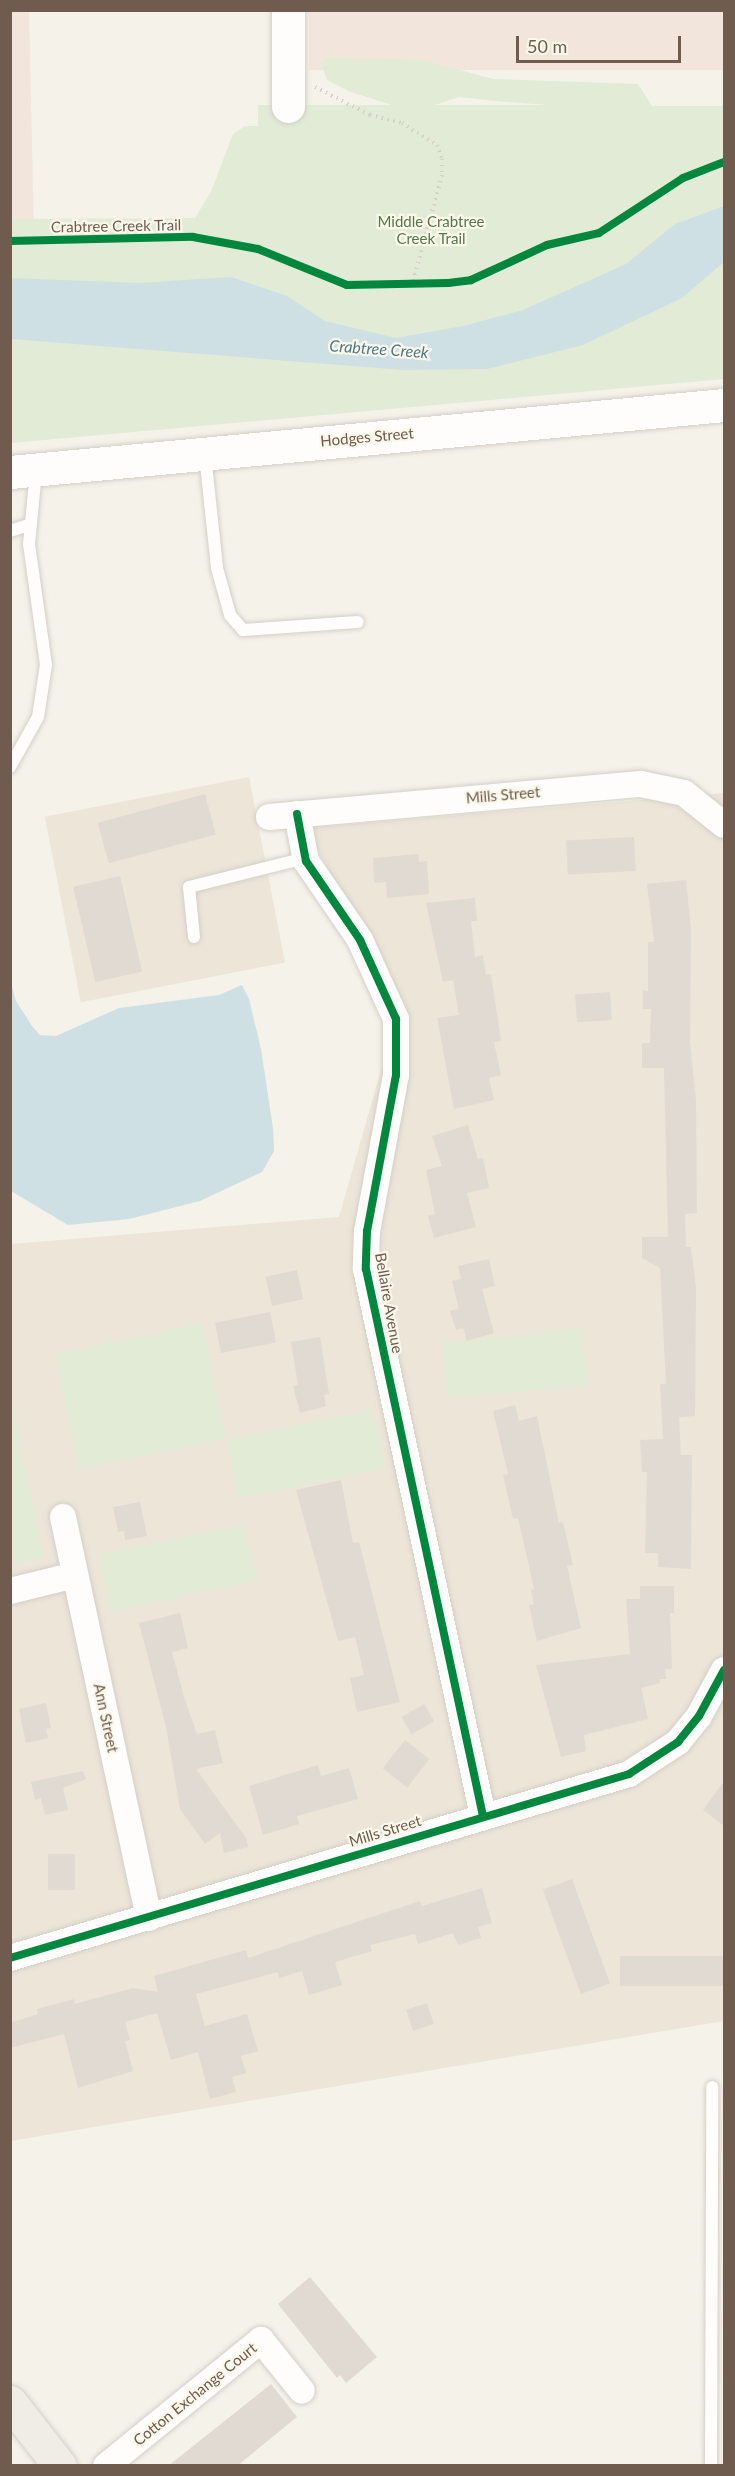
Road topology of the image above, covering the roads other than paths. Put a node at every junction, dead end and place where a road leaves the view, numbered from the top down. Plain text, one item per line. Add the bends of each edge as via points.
1 (288, 10) edge
2 (288, 106) dead end
3 (724, 405) edge
4 (205, 453) junction
5 (23, 471) edge
6 (31, 524) junction
7 (10, 531) edge
8 (358, 622) dead end
9 (10, 766) edge
10 (297, 814) junction
11 (269, 817) dead end
12 (724, 825) edge
13 (305, 858) junction
14 (194, 938) dead end
15 (63, 1517) dead end
16 (75, 1575) junction
17 (10, 1591) edge
18 (724, 1670) edge
19 (483, 1816) junction
20 (149, 1918) junction
21 (10, 1958) edge
22 (712, 2087) dead end
23 (302, 2391) dead end
24 (10, 2402) edge
25 (60, 2466) edge
26 (106, 2466) edge
27 (711, 2466) edge

1 - 2 street
3 - 4 street, Hodges Street
4 - 5 street, Hodges Street
4 - 8 lane via 217,568 230,615 243,630
5 - 6 lane
6 - 7 lane
6 - 9 lane via 29,544 46,665 38,717
10 - 11 street, Mills Street
10 - 12 street, Mills Street via 641,784 684,793
10 - 13 street, Bellaire Avenue
13 - 14 lane via 189,887
13 - 19 street, Bellaire Avenue via 360,940 396,1019 396,1075 367,1231 366,1269
15 - 16 street, Ann Street
16 - 17 street
16 - 20 street, Ann Street
18 - 19 street, Mills Street via 699,1716 678,1743 657,1759 593,1788
19 - 20 street, Mills Street
20 - 21 street, Mills Street
22 - 27 lane
23 - 26 street, Cotton Exchange Court via 261,2340
24 - 25 main road

